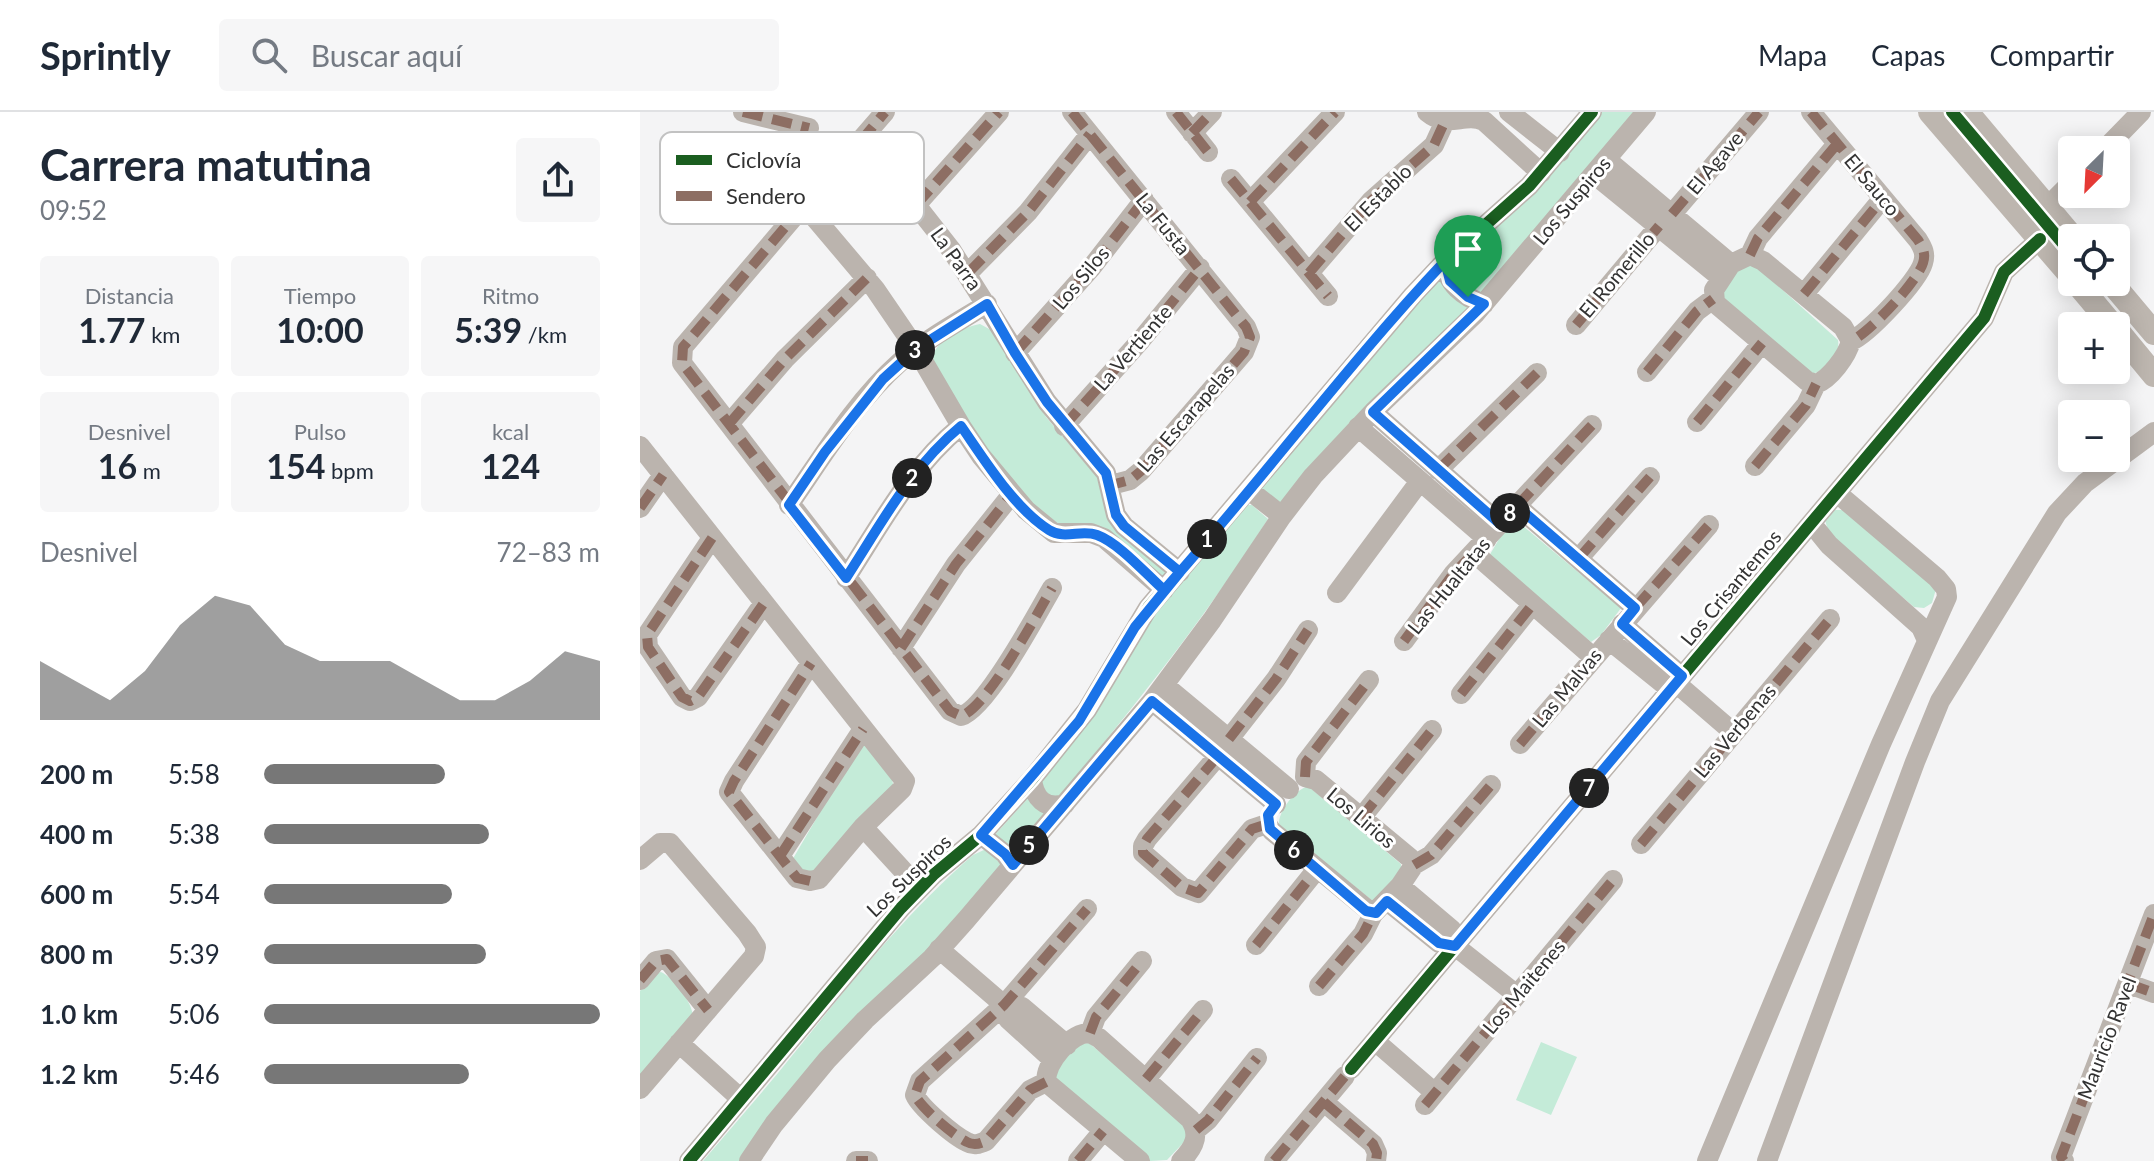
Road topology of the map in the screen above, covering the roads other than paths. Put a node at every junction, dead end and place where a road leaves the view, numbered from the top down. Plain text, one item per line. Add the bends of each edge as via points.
1 (743, 112) edge
2 (885, 112) edge
3 (999, 112) edge
4 (1072, 112) edge
5 (1176, 112) edge
6 (1212, 112) edge
7 (1335, 112) edge
8 (1509, 112) edge
9 (1592, 112) edge
10 (1646, 112) edge
11 (1759, 112) edge
12 (1811, 112) edge
13 (1930, 112) edge
14 (1967, 112) edge
15 (2141, 112) edge
16 (1436, 117) edge
17 (809, 128) dead end
18 (868, 132) edge
19 (1192, 133) junction
20 (1090, 134) junction
21 (2118, 136) edge
22 (1837, 144) junction
23 (1208, 152) dead end
24 (1560, 152) junction
25 (1601, 168) junction
26 (1541, 173) junction
27 (1231, 179) dead end
28 (924, 196) edge
29 (2058, 196) edge
30 (1883, 198) junction
31 (1144, 200) junction
32 (1250, 202) junction
33 (2047, 207) junction
34 (924, 215) edge
35 (1665, 220) junction
36 (788, 224) edge
37 (820, 224) edge
38 (2061, 224) edge
39 (2040, 239) junction
40 (2058, 260) edge
41 (1445, 261) junction
42 (1734, 265) junction
43 (1200, 268) junction
44 (968, 273) junction
45 (1309, 273) junction
46 (867, 278) junction
47 (1804, 294) junction
48 (1328, 296) dead end
49 (2088, 296) edge
50 (2123, 296) edge
51 (1713, 299) junction
52 (987, 304) junction
53 (1484, 304) junction
54 (2101, 312) edge
55 (1576, 325) dead end
56 (2154, 333) edge
57 (1250, 337) joint
58 (1851, 341) junction
59 (1762, 343) junction
60 (2130, 347) edge
61 (916, 349) junction
62 (1015, 353) junction
63 (1647, 372) dead end
64 (1537, 373) dead end
65 (2154, 375) edge
66 (1816, 384) junction
67 (1373, 412) junction
68 (1697, 422) dead end
69 (729, 424) junction
70 (1592, 425) dead end
71 (961, 426) junction
72 (1064, 426) junction
73 (1358, 427) junction
74 (2154, 432) edge
75 (640, 446) edge
76 (1755, 466) dead end
77 (663, 475) junction
78 (1429, 475) junction
79 (1650, 477) dead end
80 (1111, 485) junction
81 (1249, 490) junction
82 (1837, 493) junction
83 (1012, 494) junction
84 (789, 505) junction
85 (1517, 506) junction
86 (640, 508) edge
87 (1282, 516) junction
88 (1812, 524) junction
89 (1709, 525) dead end
90 (712, 538) junction
91 (1487, 539) junction
92 (1579, 558) junction
93 (1180, 572) junction
94 (846, 578) junction
95 (1052, 588) dead end
96 (1164, 590) junction
97 (1337, 593) dead end
98 (764, 603) junction
99 (1532, 605) junction
100 (1635, 608) junction
101 (1830, 619) dead end
102 (1308, 630) dead end
103 (1615, 632) junction
104 (1926, 638) junction
105 (1404, 641) dead end
106 (901, 648) junction
107 (1593, 657) junction
108 (811, 663) junction
109 (1369, 680) dead end
110 (1676, 683) junction
111 (1158, 693) junction
112 (1461, 694) dead end
113 (863, 729) junction
114 (1432, 730) dead end
115 (1734, 733) junction
116 (1229, 739) junction
117 (1520, 744) dead end
118 (1217, 757) junction
119 (1032, 779) junction
120 (1491, 785) dead end
121 (1290, 790) junction
122 (1065, 804) junction
123 (1361, 818) junction
124 (1267, 824) junction
125 (863, 827) junction
126 (981, 835) junction
127 (1641, 844) dead end
128 (780, 856) junction
129 (640, 860) edge
130 (1013, 865) junction
131 (1414, 865) junction
132 (1317, 869) junction
133 (1613, 880) dead end
134 (919, 888) junction
135 (1387, 900) junction
136 (1087, 909) dead end
137 (2154, 914) edge
138 (1256, 945) dead end
139 (1455, 946) junction
140 (939, 949) junction
141 (1142, 961) dead end
142 (640, 980) edge
143 (2129, 984) junction
144 (1319, 986) dead end
145 (2154, 993) edge
146 (1517, 995) junction
147 (1004, 1005) junction
148 (708, 1010) junction
149 (1203, 1010) dead end
150 (1090, 1033) junction
151 (1375, 1041) junction
152 (679, 1043) junction
153 (1060, 1052) junction
154 (1257, 1058) dead end
155 (1146, 1079) junction
156 (1046, 1082) junction
157 (640, 1089) edge
158 (741, 1099) junction
159 (1324, 1102) junction
160 (1103, 1131) junction
161 (1194, 1150) edge
162 (689, 1161) edge
163 (749, 1161) edge
164 (856, 1161) edge
165 (868, 1161) edge
166 (1078, 1161) edge
167 (1140, 1161) edge
168 (1274, 1161) edge
169 (1376, 1161) edge
170 (1707, 1161) edge
171 (1767, 1161) edge
172 (2064, 1161) edge

1 - 17 street
2 - 18 street
3 - 28 street
4 - 20 street, La Fusta
5 - 19 street
6 - 19 street
7 - 32 street
8 - 24 street
9 - 24 street, Los Suspiros
10 - 25 street, Los Suspiros
11 - 35 street, El Agave
12 - 22 street, El Sauco
13 - 39 main road
14 - 33 main road
15 - 21 street
16 - 26 street via 1484,121
16 - 45 street, El Establo via 1434,145 1371,201
19 - 23 street
20 - 31 street, La Fusta
20 - 44 street via 1028,212
22 - 30 street, El Sauco
22 - 42 street
24 - 26 street, Los Suspiros
25 - 35 street
25 - 53 street, Los Suspiros
26 - 41 street, Los Suspiros
27 - 32 street
29 - 33 street
30 - 47 street
30 - 58 street, El Sauco via 1918,240 1924,261 1874,324
31 - 43 street, La Fusta
31 - 62 street, Los Silos
32 - 45 street
33 - 38 main road
34 - 44 street, La Parra
35 - 42 street
35 - 55 street, El Romerillo
36 - 69 street via 683,347 682,363
37 - 46 street
39 - 40 main road
39 - 82 street, Los Crisantemos via 2004,272 1984,318
41 - 53 street via 1453,285
41 - 81 street, Los Suspiros
42 - 47 street via 1763,261
42 - 51 street
43 - 57 street, La Fusta
43 - 72 street, La Vertiente
44 - 52 street, La Parra
45 - 48 street
46 - 61 street
46 - 69 street
47 - 58 street via 1843,327
49 - 54 main road
50 - 56 main road
51 - 59 street
51 - 63 street
52 - 61 street
52 - 62 street, La Parra
53 - 67 street, Los Suspiros
57 - 80 street, Las Escarapelas via 1244,352 1141,471
58 - 66 street
59 - 66 street
59 - 68 street
60 - 65 main road
61 - 71 street
61 - 84 street via 866,398
62 - 72 street, La Parra
64 - 78 street
66 - 76 street via 1806,405
67 - 73 street, Los Suspiros
67 - 78 street
69 - 84 street
70 - 85 street, Las Hualtatas
71 - 83 street
71 - 94 street via 916,471
72 - 80 street, La Parra via 1101,466
73 - 78 street
73 - 87 street, Los Suspiros
74 - 171 street via 2085,483 2057,513 1940,701
75 - 77 street
77 - 86 street
77 - 90 street
78 - 91 street
78 - 97 street
79 - 92 street
80 - 93 street, La Parra via 1116,515 1124,526
81 - 87 street
81 - 93 street, Los Suspiros
82 - 88 street, Los Crisantemos
82 - 104 street via 1946,589
83 - 96 street via 1054,533 1104,538
83 - 106 street via 963,554
84 - 94 street
85 - 91 street, Las Hualtatas
85 - 92 street
87 - 111 street, Los Suspiros
88 - 104 street via 1921,627
88 - 110 street, Los Crisantemos
89 - 100 street, Las Malvas
90 - 98 street
90 - 98 street via 647,635 648,647 682,697 698,697
91 - 99 street
91 - 105 street, Las Hualtatas via 1454,573
92 - 100 street
93 - 96 street, Los Suspiros
94 - 106 street
95 - 106 street via 998,677 967,714 950,711
96 - 119 street, Los Suspiros via 1135,627 1087,710
98 - 108 street
99 - 107 street
99 - 112 street
100 - 103 street, Las Malvas
101 - 115 street, Las Verbenas
102 - 116 street
103 - 107 street, Las Malvas
103 - 110 street
104 - 170 street
107 - 117 street, Las Malvas
108 - 113 street
108 - 128 street via 729,792
109 - 121 street
110 - 115 street
110 - 139 street, Los Crisantemos
111 - 116 street
111 - 118 street
111 - 122 street, Los Suspiros
113 - 125 street via 905,781
113 - 128 street
114 - 123 street
115 - 127 street, Las Verbenas
116 - 121 street
118 - 121 street
118 - 124 street via 1143,846 1143,853 1182,887 1198,893 1252,829
119 - 122 street via 1042,802 1053,807
119 - 126 street, Los Suspiros
120 - 131 street via 1431,855
121 - 123 street, Los Lirios via 1316,780
121 - 124 street via 1268,815
122 - 130 street, Los Suspiros
123 - 131 street, Los Lirios
124 - 132 street
125 - 128 street via 819,879 797,878
125 - 134 street
126 - 130 street
126 - 134 street, Los Suspiros
129 - 148 street via 660,843 670,843 755,942 754,956
130 - 140 street, Los Suspiros
131 - 135 street
132 - 135 street
132 - 138 street
133 - 146 street, Los Maitenes
134 - 158 street, Los Suspiros
135 - 139 street via 1439,943
135 - 144 street
136 - 147 street
137 - 143 street, Mauricio Ravel
139 - 146 street
139 - 151 street, Los Crisantemos
140 - 147 street
140 - 163 street, Los Suspiros via 827,1060
141 - 150 street via 1096,1017
142 - 148 street via 656,961 667,959
143 - 145 street
143 - 172 street, Mauricio Ravel via 2061,1157
146 - 151 street, Los Maitenes via 1430,1099
147 - 153 street via 1008,1019
147 - 156 street via 920,1081 916,1099 966,1142 981,1144 1030,1090
148 - 152 street
149 - 155 street
150 - 153 street via 1076,1036
150 - 155 street
151 - 159 street, Los Crisantemos
152 - 157 street
152 - 158 street
153 - 156 street via 1046,1072
154 - 161 street via 1208,1120
155 - 161 street via 1190,1119
156 - 160 street
158 - 162 street, Los Suspiros
159 - 168 street, Los Crisantemos
159 - 169 street via 1373,1144
160 - 166 street
160 - 167 street
164 - 165 street

